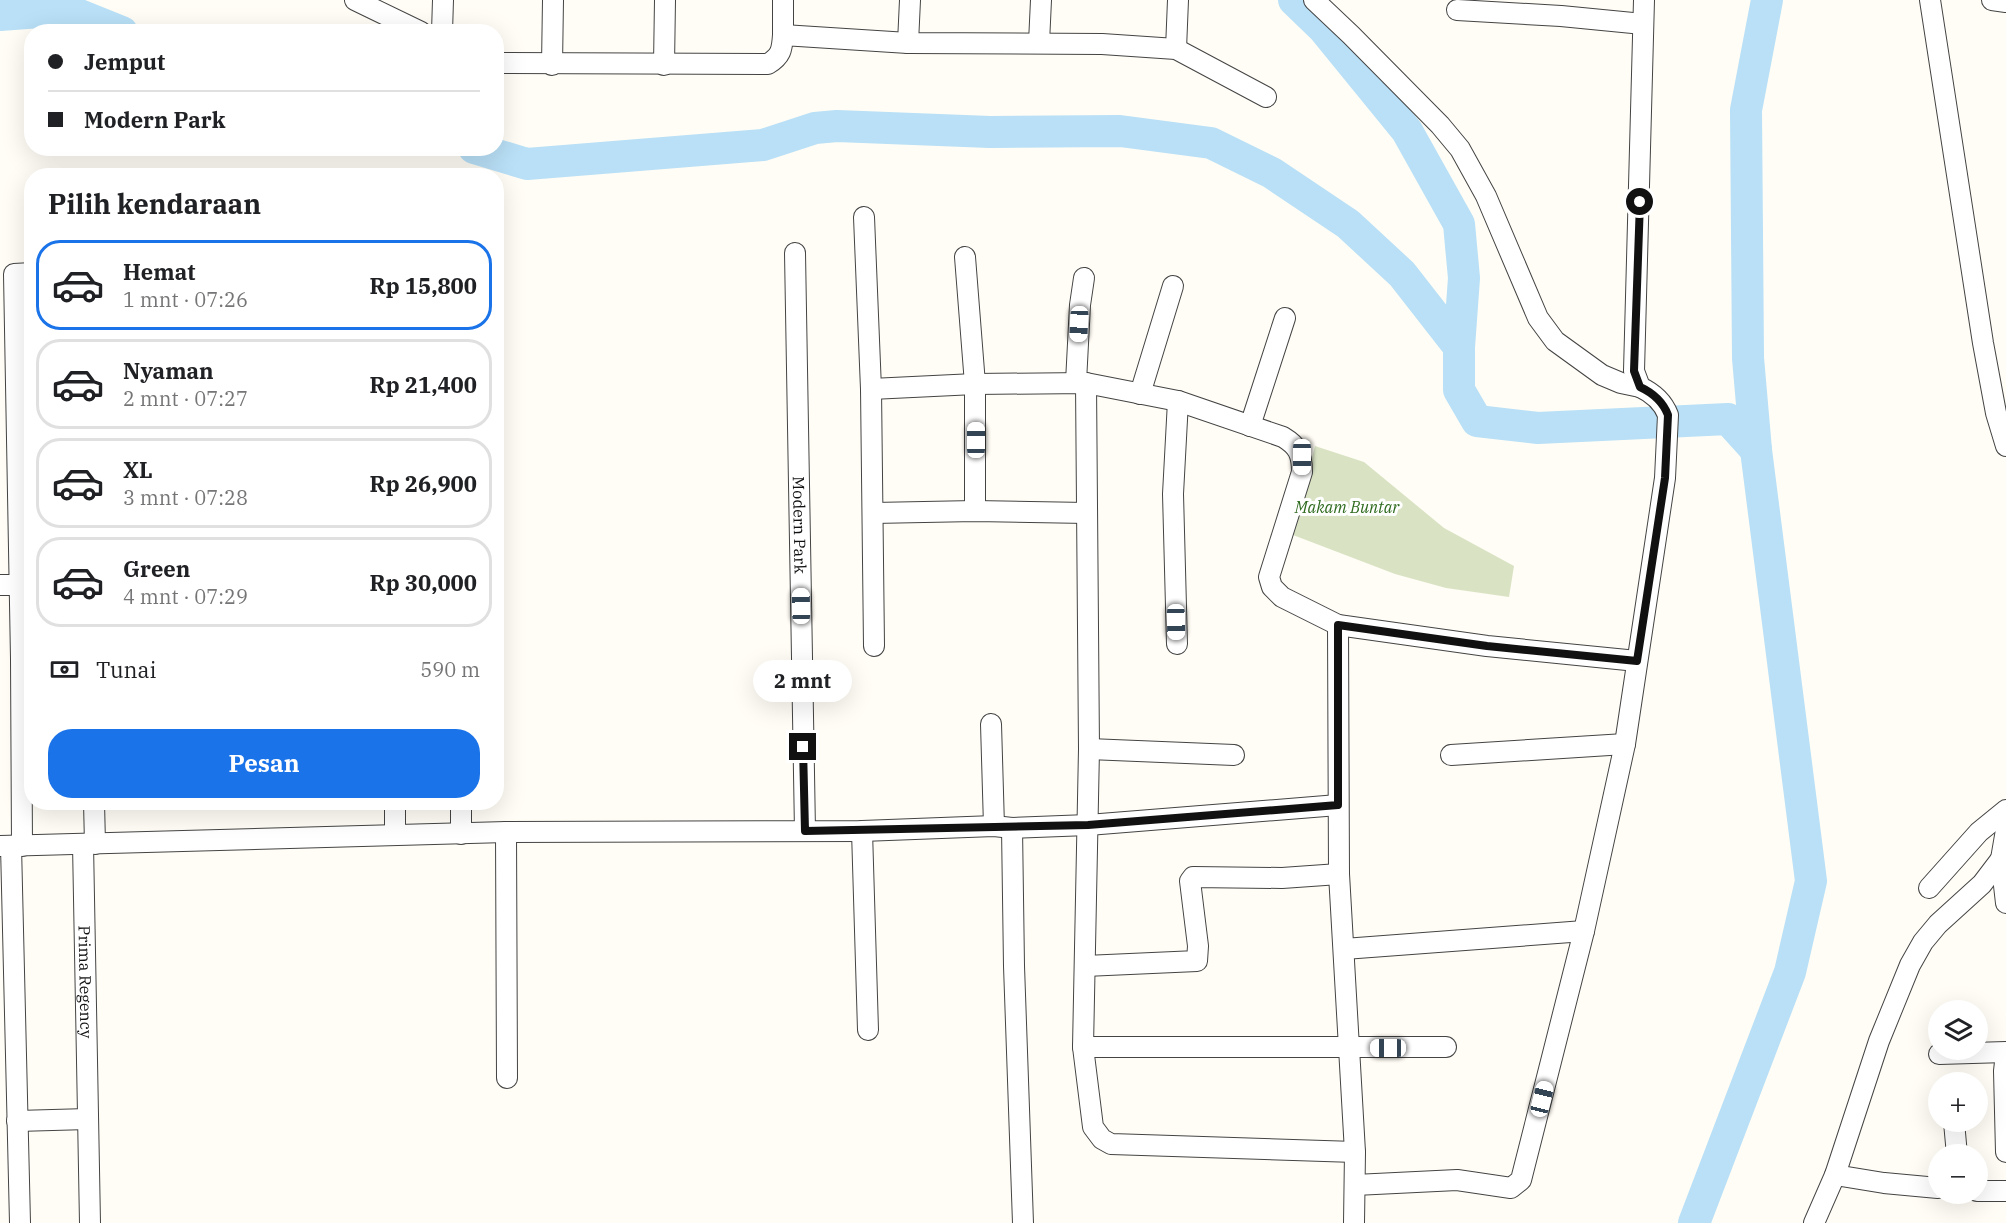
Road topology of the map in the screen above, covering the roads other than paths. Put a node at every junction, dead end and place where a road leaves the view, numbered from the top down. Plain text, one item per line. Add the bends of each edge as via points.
1 (355, 0) edge
2 (443, 0) edge
3 (553, 0) edge
4 (665, 0) edge
5 (783, 0) edge
6 (910, 0) edge
7 (1041, 0) edge
8 (1178, 0) edge
9 (1314, 0) edge
10 (1644, 0) edge
11 (1930, 0) edge
12 (1992, 0) edge
13 (2006, 2) edge
14 (1561, 8) edge
15 (1457, 10) dead end
16 (404, 24) edge
17 (442, 24) edge
18 (1643, 24) junction
19 (783, 35) junction
20 (908, 43) junction
21 (1039, 43) junction
22 (1176, 49) junction
23 (504, 63) edge
24 (552, 65) junction
25 (664, 65) junction
26 (1266, 97) dead end
27 (864, 217) dead end
28 (795, 253) dead end
29 (966, 257) dead end
30 (15, 274) edge
31 (1084, 278) dead end
32 (1173, 286) dead end
33 (1285, 318) dead end
34 (1081, 383) junction
35 (975, 384) junction
36 (1640, 387) junction
37 (871, 389) junction
38 (1140, 394) junction
39 (1178, 401) junction
40 (8, 407) edge
41 (1250, 426) junction
42 (2006, 446) edge
43 (975, 511) junction
44 (873, 513) junction
45 (1087, 513) junction
46 (0, 585) edge
47 (20, 585) junction
48 (1338, 625) junction
49 (24, 634) edge
50 (1177, 644) dead end
51 (874, 646) dead end
52 (1637, 661) junction
53 (24, 684) edge
54 (991, 724) dead end
55 (1625, 744) junction
56 (1089, 749) junction
57 (1234, 755) dead end
58 (1451, 755) dead end
59 (1338, 805) junction
60 (93, 810) edge
61 (395, 810) edge
62 (461, 810) edge
63 (2006, 810) edge
64 (1088, 825) junction
65 (1003, 827) junction
66 (2006, 830) edge
67 (805, 831) junction
68 (862, 831) junction
69 (506, 832) junction
70 (461, 834) junction
71 (395, 835) junction
72 (89, 844) junction
73 (11, 846) edge
74 (2001, 859) junction
75 (1339, 874) junction
76 (1929, 888) dead end
77 (2006, 903) edge
78 (1584, 931) junction
79 (1344, 949) junction
80 (1085, 966) junction
81 (868, 1030) dead end
82 (1083, 1047) junction
83 (1446, 1047) dead end
84 (1349, 1048) junction
85 (1988, 1060) edge
86 (2006, 1062) edge
87 (507, 1078) dead end
88 (88, 1119) junction
89 (17, 1121) junction
90 (1355, 1152) junction
91 (2006, 1152) edge
92 (1835, 1175) junction
93 (1355, 1185) junction
94 (1928, 1187) edge
95 (1988, 1191) edge
96 (2006, 1191) edge
97 (20, 1223) edge
98 (90, 1223) edge
99 (1023, 1223) edge
100 (1354, 1223) edge
101 (1814, 1223) edge

1 - 16 street
2 - 17 street
3 - 24 street
4 - 25 street
5 - 19 street
6 - 20 street
7 - 21 street
8 - 22 street
9 - 36 street via 1460,149 1486,196 1538,318 1555,341 1602,375
10 - 18 street
11 - 42 street via 1983,343
12 - 13 street
14 - 15 street
14 - 18 street
18 - 36 street via 1634,352 1634,371
19 - 20 street
19 - 25 street via 782,52 768,64
20 - 21 street
21 - 22 street
22 - 26 street
23 - 24 street
24 - 25 street
27 - 37 street
28 - 67 street, Modern Park
29 - 35 street
30 - 40 street
31 - 34 street via 1080,305
32 - 38 street
33 - 41 street
34 - 35 street
34 - 38 street
34 - 45 street
35 - 37 street
35 - 43 street
36 - 52 street via 1652,393 1668,415 1665,478
37 - 44 street
38 - 39 street
39 - 41 street
39 - 50 street via 1173,494
40 - 47 street
41 - 48 street via 1295,444 1302,457 1299,485 1269,577 1272,587 1282,597
43 - 44 street
43 - 45 street
44 - 51 street
45 - 56 street
46 - 47 street
47 - 49 street
48 - 52 street via 1487,646
48 - 59 street
52 - 55 street
53 - 73 street
54 - 65 street
55 - 58 street
55 - 78 street
56 - 57 street
56 - 64 street
59 - 64 street
59 - 75 street
60 - 72 street, Prima Regency
61 - 71 street
62 - 70 street
63 - 76 street via 1979,832
64 - 65 street
64 - 80 street
65 - 68 street
65 - 99 street via 1014,966
66 - 74 street
67 - 68 street
67 - 69 street
68 - 81 street
69 - 70 street
69 - 87 street
70 - 71 street
71 - 72 street
72 - 73 street
72 - 88 street, Prima Regency
73 - 89 street
74 - 77 street
74 - 92 street via 1982,884 1938,924 1910,965 1879,1041
75 - 79 street
75 - 80 street via 1193,877 1190,881 1197,961
78 - 79 street
78 - 93 street via 1521,1180 1511,1188 1457,1180
79 - 84 street
80 - 82 street
82 - 84 street
82 - 90 street via 1093,1127 1111,1144
83 - 84 street
84 - 90 street
85 - 86 street
86 - 91 street
88 - 89 street
88 - 98 street, Prima Regency
89 - 97 street
90 - 93 street
92 - 94 street
92 - 101 street
93 - 100 street
95 - 96 street

